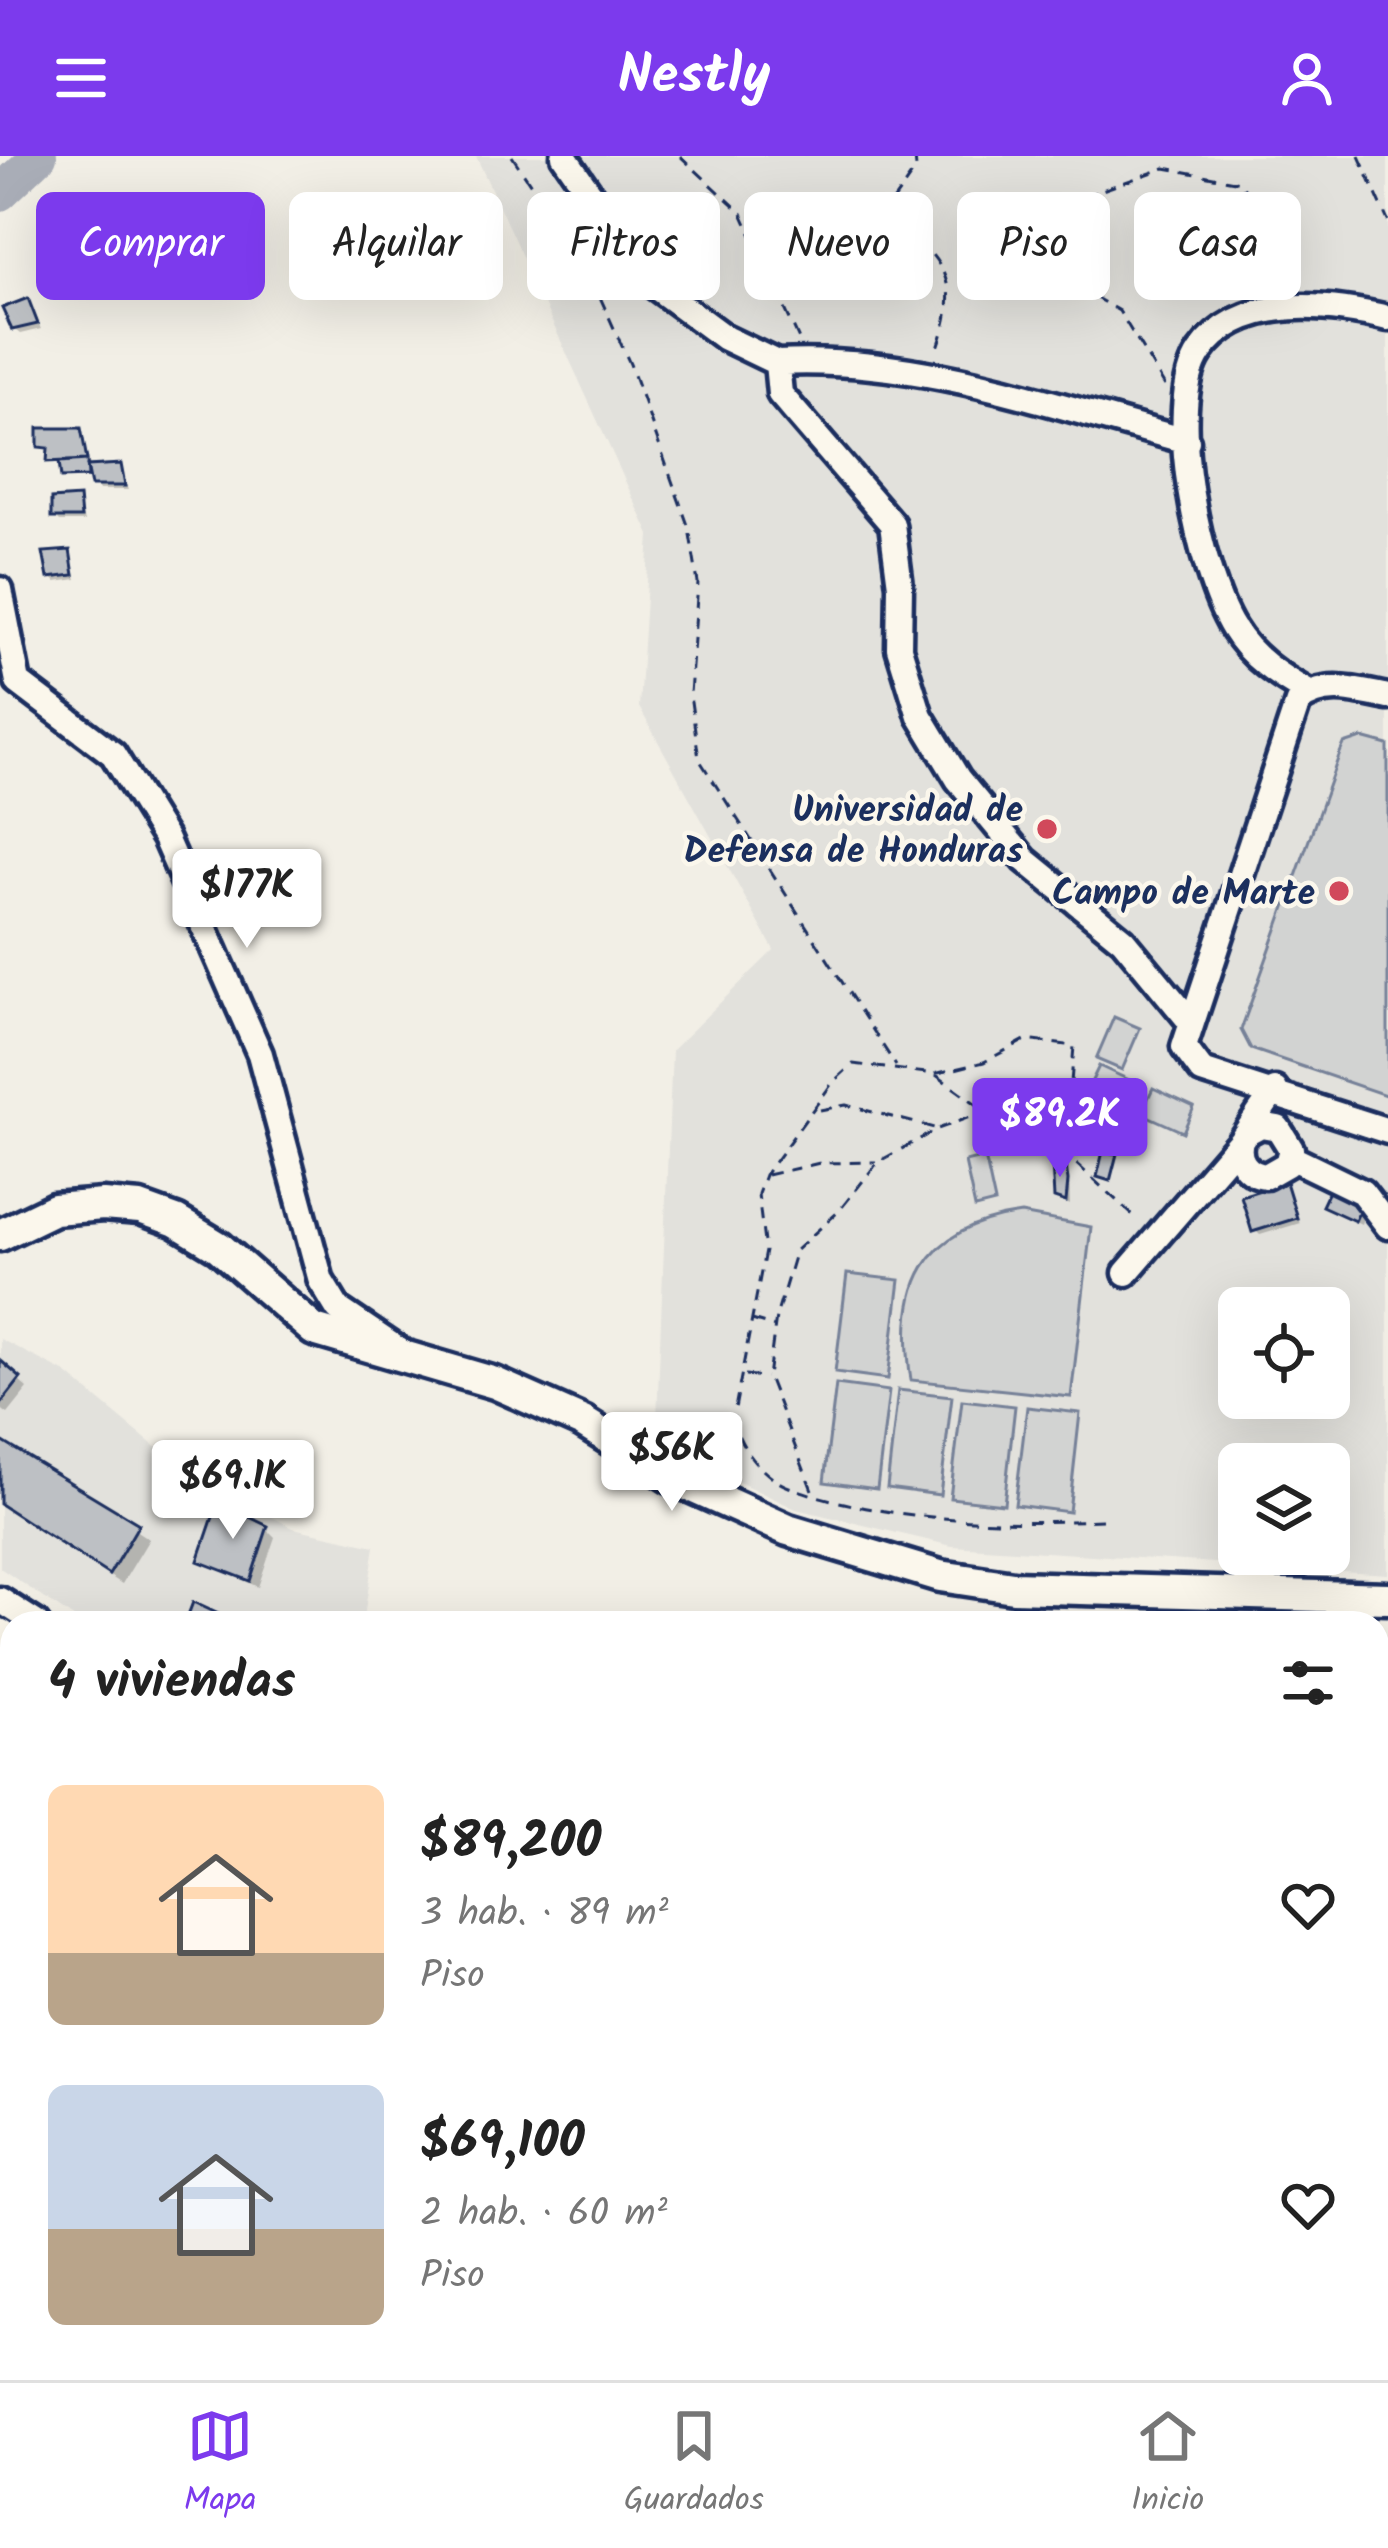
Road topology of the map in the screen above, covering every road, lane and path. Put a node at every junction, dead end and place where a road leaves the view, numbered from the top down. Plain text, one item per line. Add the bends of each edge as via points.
1 (512, 156) edge
2 (565, 156) edge
3 (680, 156) edge
4 (915, 156) edge
5 (1359, 156) edge
6 (1388, 221) edge
7 (1276, 309) junction
8 (1388, 317) edge
9 (810, 361) junction
10 (777, 363) junction
11 (927, 376) junction
12 (1187, 409) junction
13 (1187, 441) junction
14 (0, 590) edge
15 (9, 679) edge
16 (1309, 693) junction
17 (1388, 697) edge
18 (1189, 1020) junction
19 (899, 1069) junction
20 (934, 1074) junction
21 (1275, 1090) junction
22 (818, 1110) junction
23 (986, 1112) junction
24 (938, 1129) junction
25 (1388, 1131) edge
26 (1243, 1136) junction
27 (1056, 1137) junction
28 (1290, 1157) junction
29 (878, 1162) junction
30 (765, 1175) junction
31 (1388, 1226) edge
32 (0, 1235) edge
33 (1155, 1236) junction
34 (1126, 1273) dead end
35 (750, 1319) junction
36 (775, 1327) junction
37 (410, 1358) junction
38 (744, 1375) junction
39 (768, 1377) junction
40 (813, 1492) junction
41 (1102, 1520) dead end
42 (1388, 1598) edge

1 - 19 path via 586,268 689,528 698,583 690,694 699,759
2 - 10 street via 653,285 725,338
3 - 9 path via 742,213
4 - 11 path via 916,169 889,207 948,274 950,316
5 - 6 path
7 - 8 street via 1338,306
7 - 12 street via 1212,338 1189,373
7 - 12 path via 1276,281 1251,243 1240,182 1165,168 1085,196 1068,273 1119,310
9 - 10 street
9 - 11 street
10 - 18 street via 780,394 892,524 899,648 920,716 958,779 1025,860 1123,940
11 - 13 street via 979,382
12 - 13 street
13 - 16 street via 1208,574 1233,629 1269,670
14 - 15 street
15 - 37 street via 113,754 165,838 260,1054 321,1281 338,1309
16 - 17 street via 1340,687
16 - 18 street via 1298,702
18 - 21 street via 1184,1047 1202,1071
19 - 20 path
19 - 22 path via 853,1064
20 - 23 path
20 - 27 path via 984,1062 1024,1040 1074,1046
21 - 25 street
21 - 26 street
22 - 24 path via 846,1105
22 - 30 path
23 - 24 path
23 - 27 path
24 - 29 path
26 - 28 street via 1261,1125 1278,1128
26 - 28 street via 1243,1165 1258,1176 1274,1175
26 - 33 street
27 - 33 path
28 - 31 street via 1361,1192
29 - 30 path via 820,1162
29 - 36 path via 796,1250
30 - 35 path via 758,1194 765,1251
32 - 37 main road via 54,1209 140,1208 218,1247 314,1330
33 - 34 street
35 - 36 path
35 - 38 path
36 - 39 path
37 - 42 main road via 495,1383 583,1422 672,1478 788,1530 940,1576 1012,1587
38 - 39 path
38 - 40 path via 733,1418 738,1443 785,1486
39 - 40 path
40 - 41 path via 1000,1524

